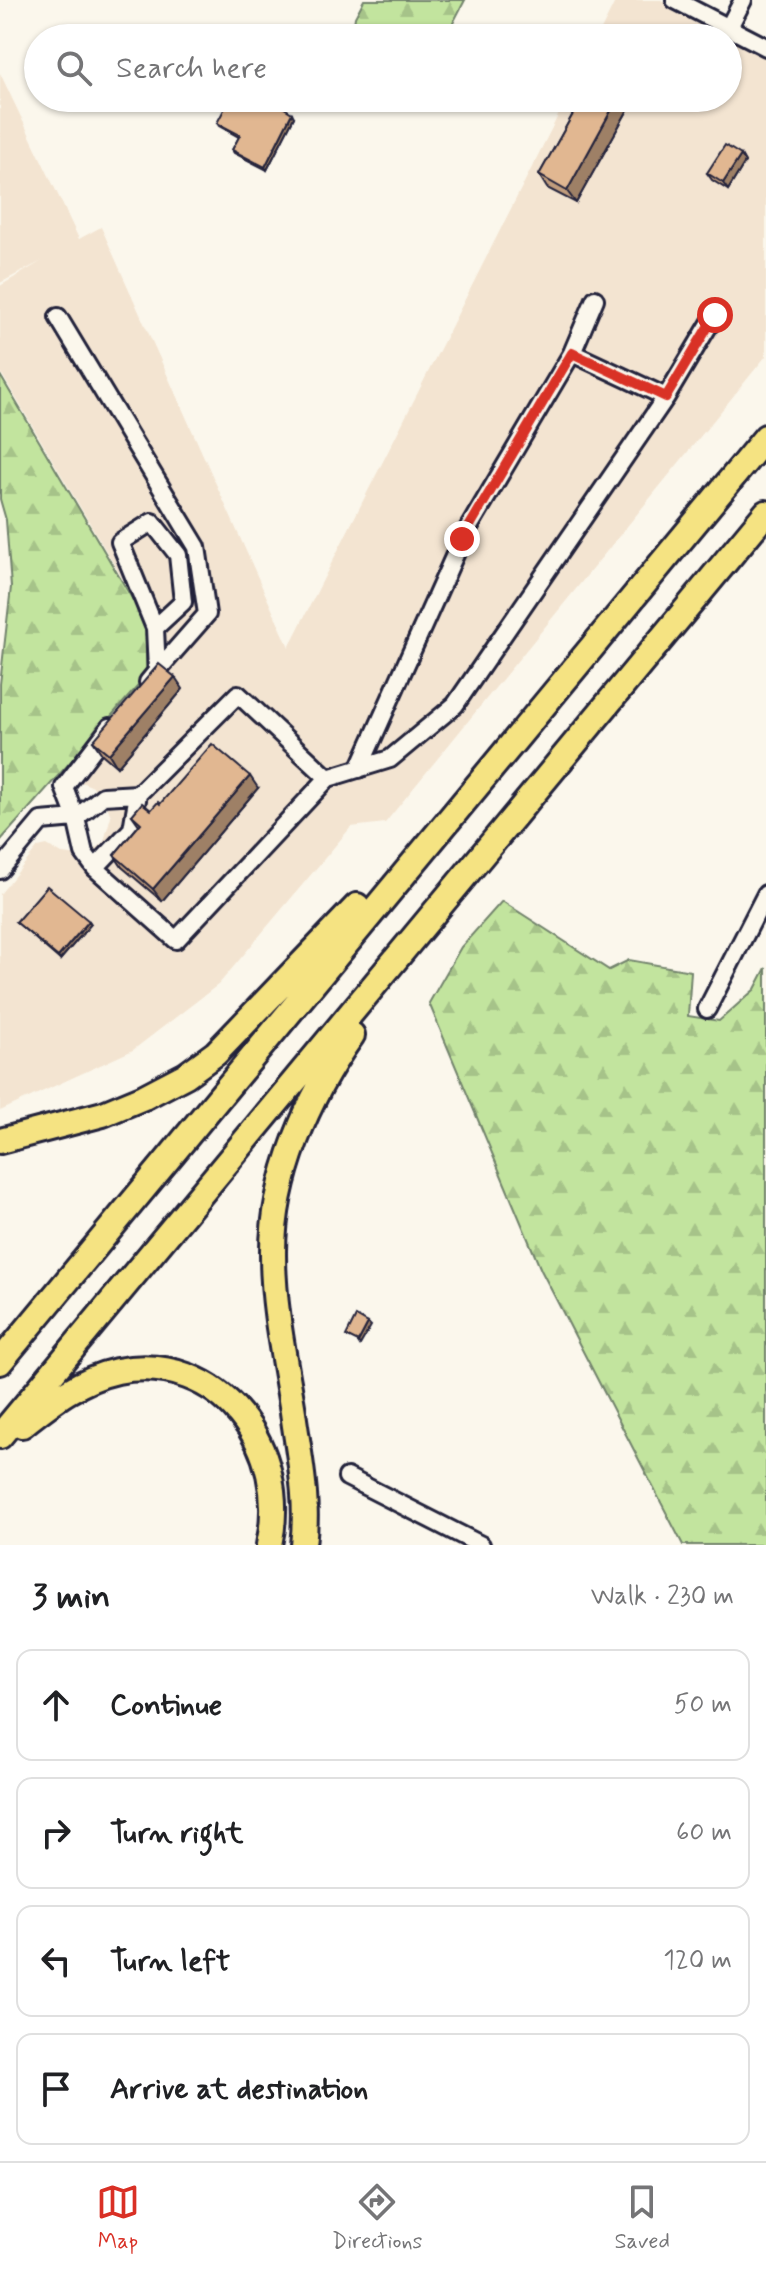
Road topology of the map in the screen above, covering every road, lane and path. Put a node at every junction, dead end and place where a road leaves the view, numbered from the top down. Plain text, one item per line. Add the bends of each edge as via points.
1 (675, 0) edge
2 (743, 0) edge
3 (723, 24) edge
4 (731, 24) edge
5 (742, 34) edge
6 (766, 47) edge
7 (595, 299) dead end
8 (715, 315) dead end
9 (58, 317) dead end
10 (572, 353) junction
11 (666, 397) junction
12 (766, 437) edge
13 (766, 513) edge
14 (155, 628) junction
15 (157, 671) junction
16 (138, 694) edge
17 (120, 716) edge
18 (505, 751) junction
19 (359, 769) junction
20 (328, 778) junction
21 (138, 794) junction
22 (76, 818) junction
23 (95, 868) junction
24 (0, 870) edge
25 (467, 873) junction
26 (766, 894) edge
27 (707, 1009) dead end
28 (0, 1141) edge
29 (0, 1362) edge
30 (0, 1436) edge
31 (0, 1446) edge
32 (347, 1477) dead end
33 (269, 1545) edge
34 (303, 1545) edge
35 (481, 1545) edge

1 - 3 street
2 - 4 street
5 - 6 street
7 - 10 street
8 - 11 street
9 - 15 street via 197,547 207,614
10 - 11 street
10 - 19 street via 462,539
11 - 19 street via 455,705 390,759
12 - 18 highway
13 - 25 highway
14 - 14 street via 120,542 152,522 178,555 183,602
14 - 15 street
15 - 16 street
17 - 22 street via 64,787
18 - 28 highway via 216,1053 186,1075 103,1114
18 - 29 highway
19 - 20 street
20 - 21 street via 238,694
20 - 23 street via 176,940
21 - 22 street via 103,796
21 - 23 street via 132,829
22 - 23 street via 84,853
22 - 24 street via 41,821
25 - 30 highway
25 - 34 highway via 316,1090 284,1180 273,1254 303,1473
26 - 27 street
31 - 33 highway via 60,1396 97,1377 132,1369 177,1374 227,1401 262,1447 274,1499
32 - 35 street

